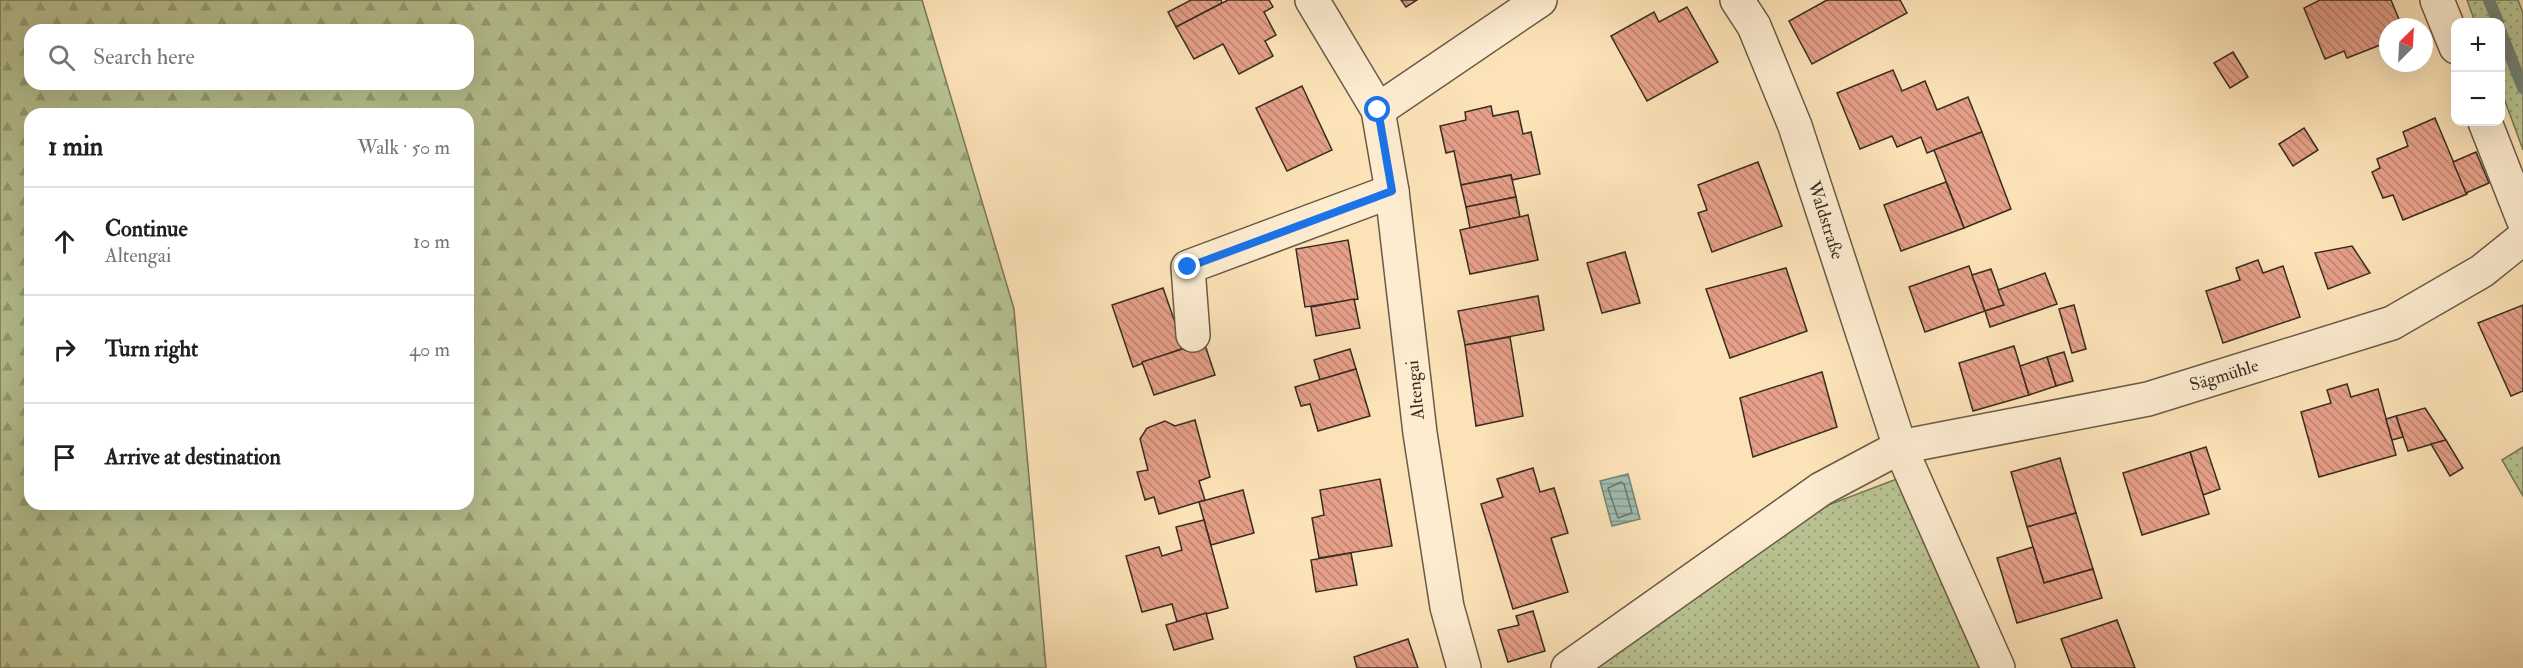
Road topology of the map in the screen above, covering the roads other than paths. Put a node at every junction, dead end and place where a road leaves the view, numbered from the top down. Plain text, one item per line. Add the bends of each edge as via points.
1 (1312, 0) edge
2 (1540, 0) edge
3 (1737, 0) edge
4 (2437, 0) edge
5 (2451, 35) edge
6 (1378, 110) junction
7 (2487, 126) edge
8 (1392, 191) junction
9 (2523, 219) edge
10 (2523, 238) edge
11 (1193, 335) dead end
12 (1900, 447) junction
13 (1464, 668) edge
14 (1568, 668) edge
15 (1998, 668) edge

1 - 6 street, Altengai
2 - 6 street
3 - 12 street, Waldstraße via 1755,26 1795,126
4 - 5 street
6 - 8 street, Altengai
7 - 9 street
8 - 11 street via 1188,267
8 - 13 street, Altengai via 1420,433 1447,607
10 - 12 street, Sägmühle via 2482,271 2392,323 2148,399
12 - 14 street via 1821,489
12 - 15 street, Waldstraße

